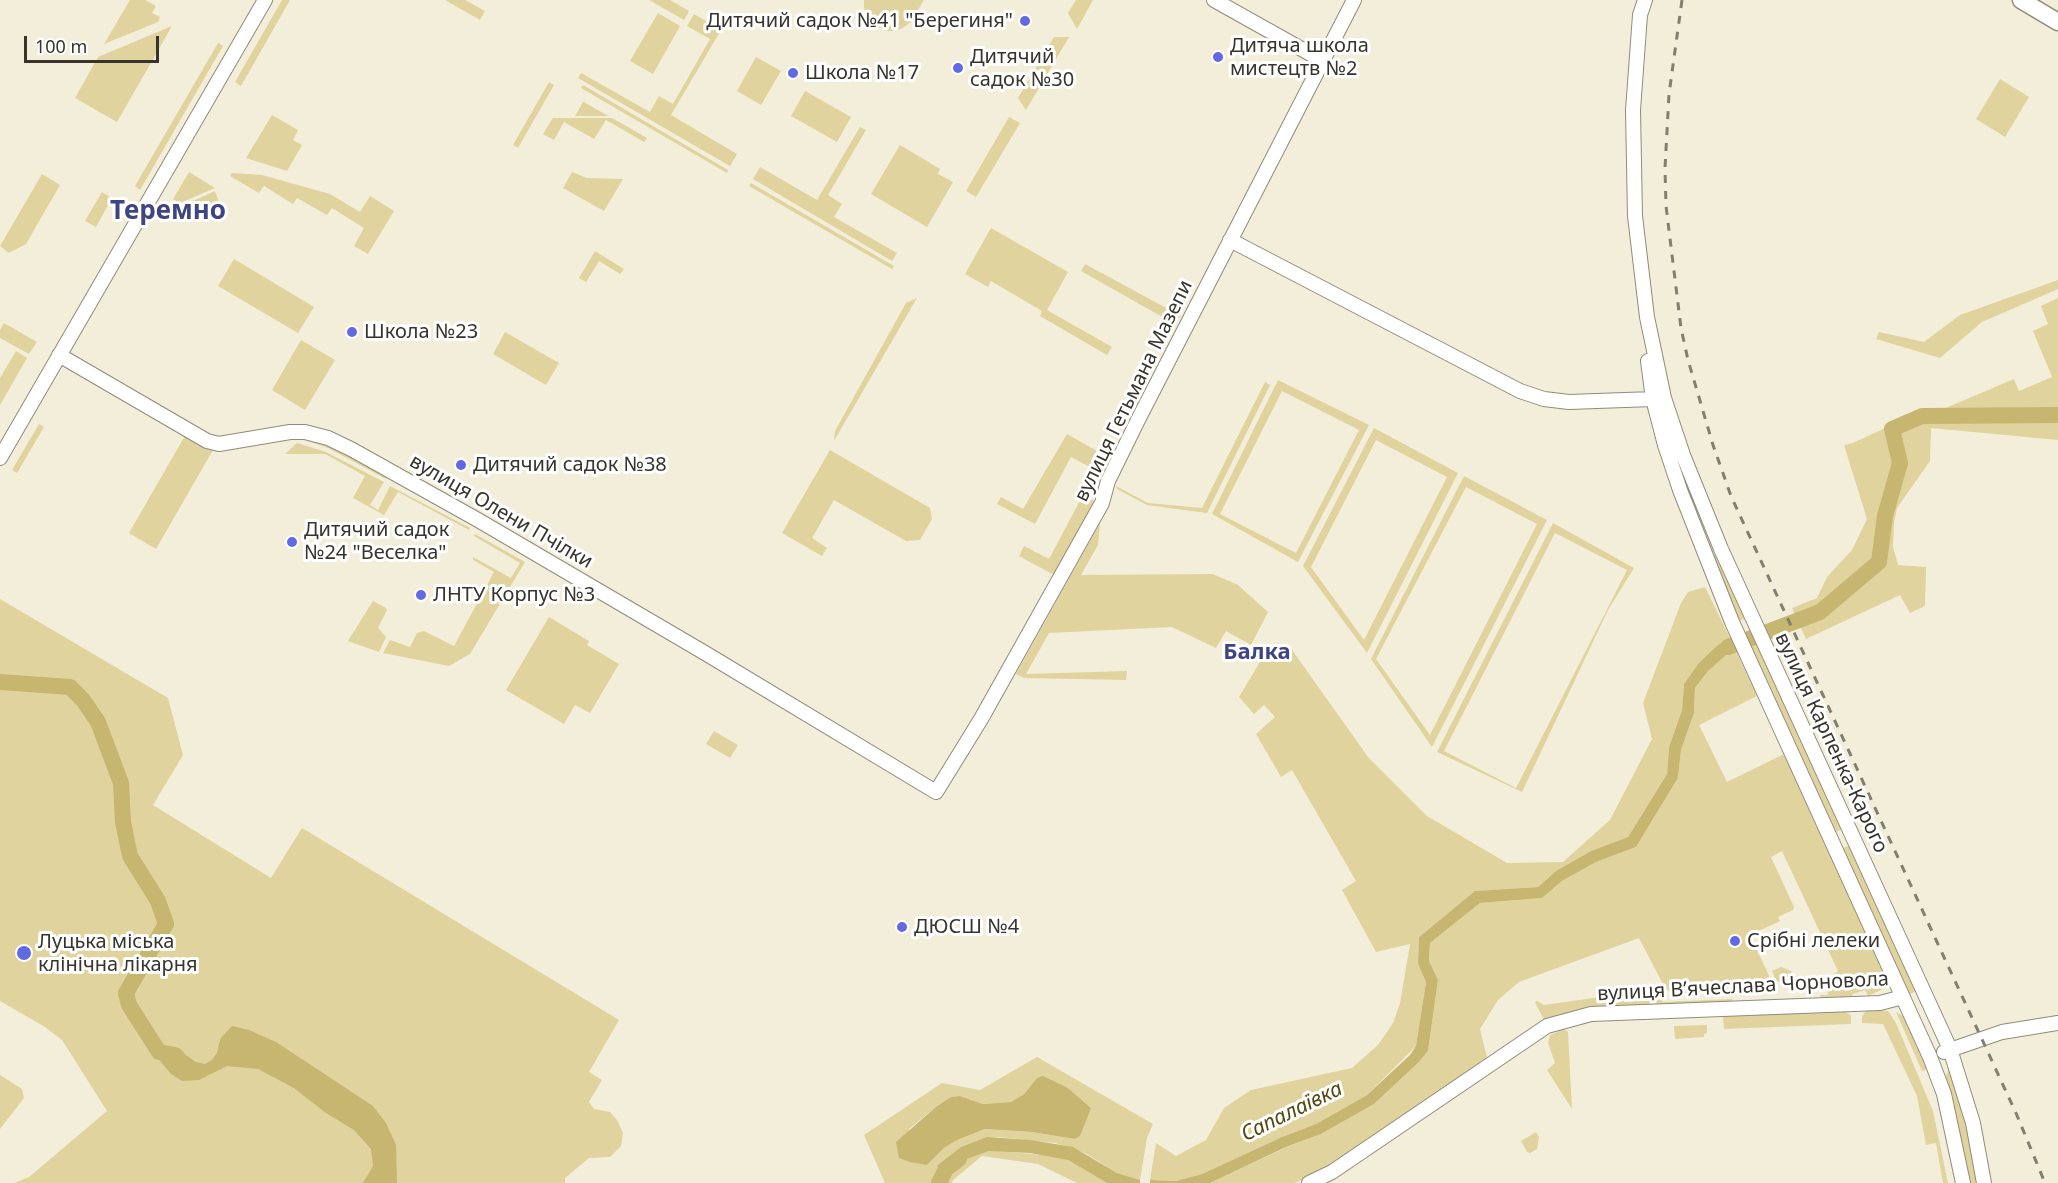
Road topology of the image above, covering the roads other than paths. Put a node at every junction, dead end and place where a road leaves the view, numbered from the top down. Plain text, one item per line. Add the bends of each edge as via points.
1 (265, 0) edge
2 (1214, 0) edge
3 (1354, 0) edge
4 (1645, 0) edge
5 (2021, 0) edge
6 (2058, 22) edge
7 (1323, 62) junction
8 (1230, 240) junction
9 (1647, 317) junction
10 (59, 355) junction
11 (1653, 399) junction
12 (0, 458) edge
13 (1721, 549) junction
14 (1706, 555) junction
15 (936, 792) joint
16 (1855, 842) junction
17 (1834, 843) junction
18 (1903, 997) junction
19 (2058, 1023) edge
20 (1950, 1049) junction
21 (1930, 1057) junction
22 (1309, 1183) edge
23 (1963, 1183) edge
24 (1984, 1183) edge

1 - 10 street
2 - 7 street
3 - 7 street, вулиця Гетьмана Мазепи
4 - 9 street, вулиця Карпенка-Карого via 1640,15 1633,110 1635,216
5 - 6 main road
7 - 8 street, вулиця Гетьмана Мазепи
8 - 11 street via 1520,391 1569,402
8 - 15 street, вулиця Гетьмана Мазепи via 1108,481 1102,503
9 - 11 street, вулиця Карпенка-Карого via 1645,338
9 - 13 street, вулиця Карпенка-Карого via 1664,398
10 - 12 street
10 - 15 street, вулиця Олени Пчілки via 207,441 219,444 305,432 351,449 705,653
11 - 14 street, вулиця Карпенка-Карого via 1669,456
13 - 14 street
13 - 16 street, вулиця Карпенка-Карого
14 - 17 street, вулиця Карпенка-Карого via 1732,622
16 - 17 street via 1846,836
16 - 20 street, вулиця Карпенка-Карого
17 - 18 street, вулиця Карпенка-Карого
18 - 21 street, вулиця Карпенка-Карого
18 - 22 street, вулиця Вʼячеслава Чорновола via 1880,1003 1591,1014 1547,1026 1332,1172
19 - 20 street via 2002,1032
20 - 21 street
20 - 24 street, вулиця Карпенка-Карого via 1973,1123
21 - 23 street, вулиця Карпенка-Карого via 1944,1094

